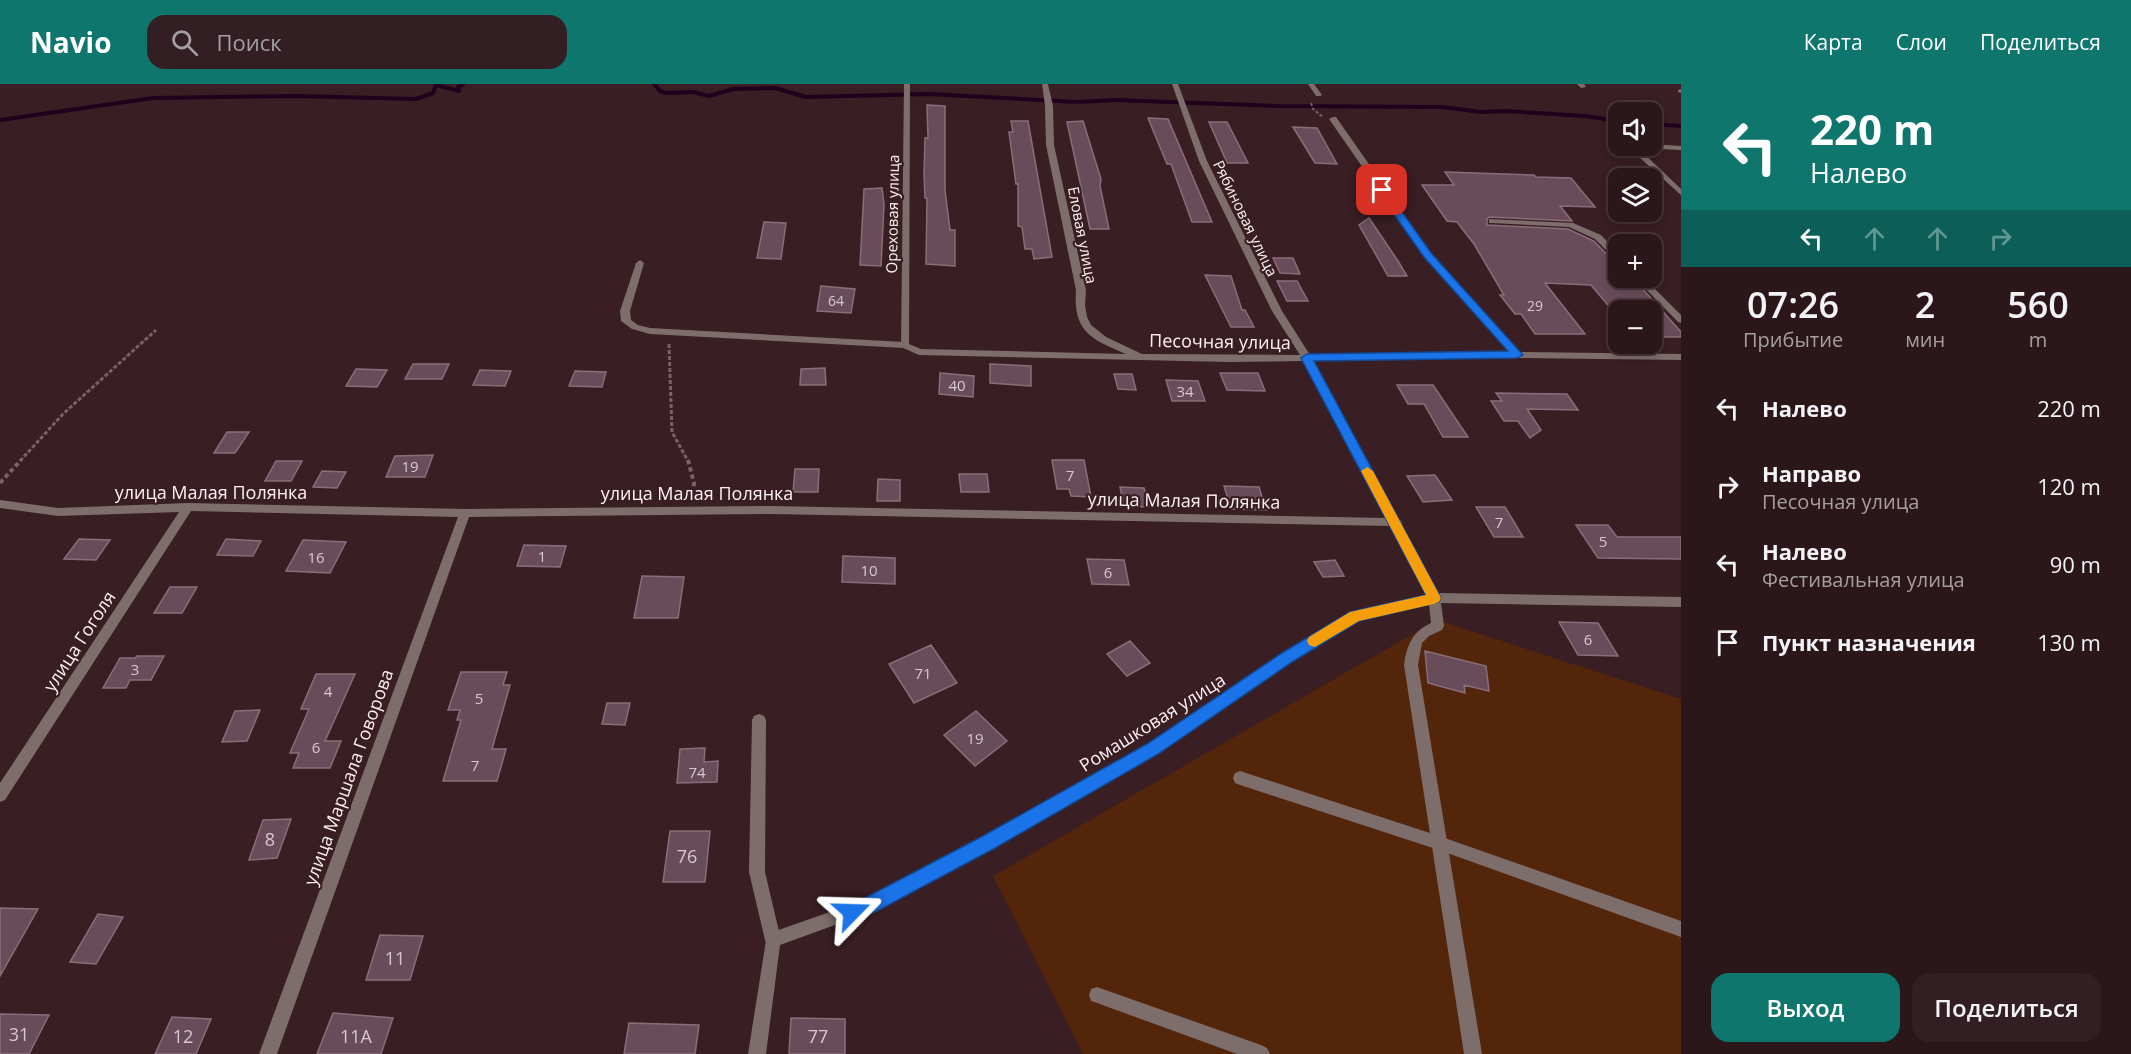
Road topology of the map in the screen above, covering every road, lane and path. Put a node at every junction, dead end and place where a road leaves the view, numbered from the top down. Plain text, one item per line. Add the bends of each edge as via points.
1 (1045, 84) edge
2 (1175, 84) edge
3 (1311, 84) edge
4 (907, 91) edge
5 (1318, 94) dead end
6 (1311, 103) dead end
7 (1313, 109) dead end
8 (1333, 119) dead end
9 (1681, 148) edge
10 (1681, 193) edge
11 (1492, 221) dead end
12 (1608, 247) edge
13 (640, 263) dead end
14 (1649, 288) edge
15 (1681, 320) edge
16 (156, 330) dead end
17 (672, 332) junction
18 (904, 345) junction
19 (1517, 355) junction
20 (1142, 357) junction
21 (1681, 357) edge
22 (1307, 358) junction
23 (0, 483) edge
24 (0, 504) edge
25 (188, 507) junction
26 (690, 510) junction
27 (465, 513) junction
28 (1396, 522) junction
29 (1434, 598) junction
30 (1681, 602) edge
31 (759, 720) dead end
32 (1240, 778) dead end
33 (0, 795) edge
34 (1439, 843) junction
35 (1681, 929) edge
36 (773, 940) junction
37 (1097, 995) dead end
38 (268, 1054) edge
39 (757, 1054) edge
40 (1261, 1054) edge
41 (1473, 1054) edge

1 - 20 street, Еловая улица via 1050,145 1081,290 1081,319 1090,332
2 - 22 street, Рябиновая улица via 1213,182 1277,311
3 - 5 street
4 - 18 street, Ореховая улица
6 - 7 path
8 - 19 street via 1428,255
9 - 10 street via 1634,148
11 - 12 street via 1570,225 1598,237
13 - 17 street, Песочная улица via 626,321 650,331
14 - 15 street
16 - 23 path via 63,414
17 - 18 street, Песочная улица
17 - 26 path via 668,345 672,432 688,460 694,483
18 - 20 street, Песочная улица via 919,352 945,354
19 - 21 street, Песочная улица
19 - 22 street, Песочная улица
20 - 22 street, Песочная улица
22 - 28 street, Рябиновая улица
24 - 25 street, улица Малая Полянка via 57,513
25 - 27 street, улица Малая Полянка
25 - 33 street, улица Гоголя
26 - 27 street, улица Малая Полянка
26 - 28 street, улица Малая Полянка
27 - 38 street, улица Маршала Говорова
28 - 29 street, Рябиновая улица
29 - 30 street, Ромашковая улица
29 - 34 street via 1438,626 1421,634 1413,645 1411,665
29 - 36 street, Ромашковая улица via 1355,616 1287,657 1153,749 989,842 871,905
31 - 36 street via 757,872
32 - 34 street
34 - 35 street
34 - 41 street
36 - 39 street
37 - 40 street

